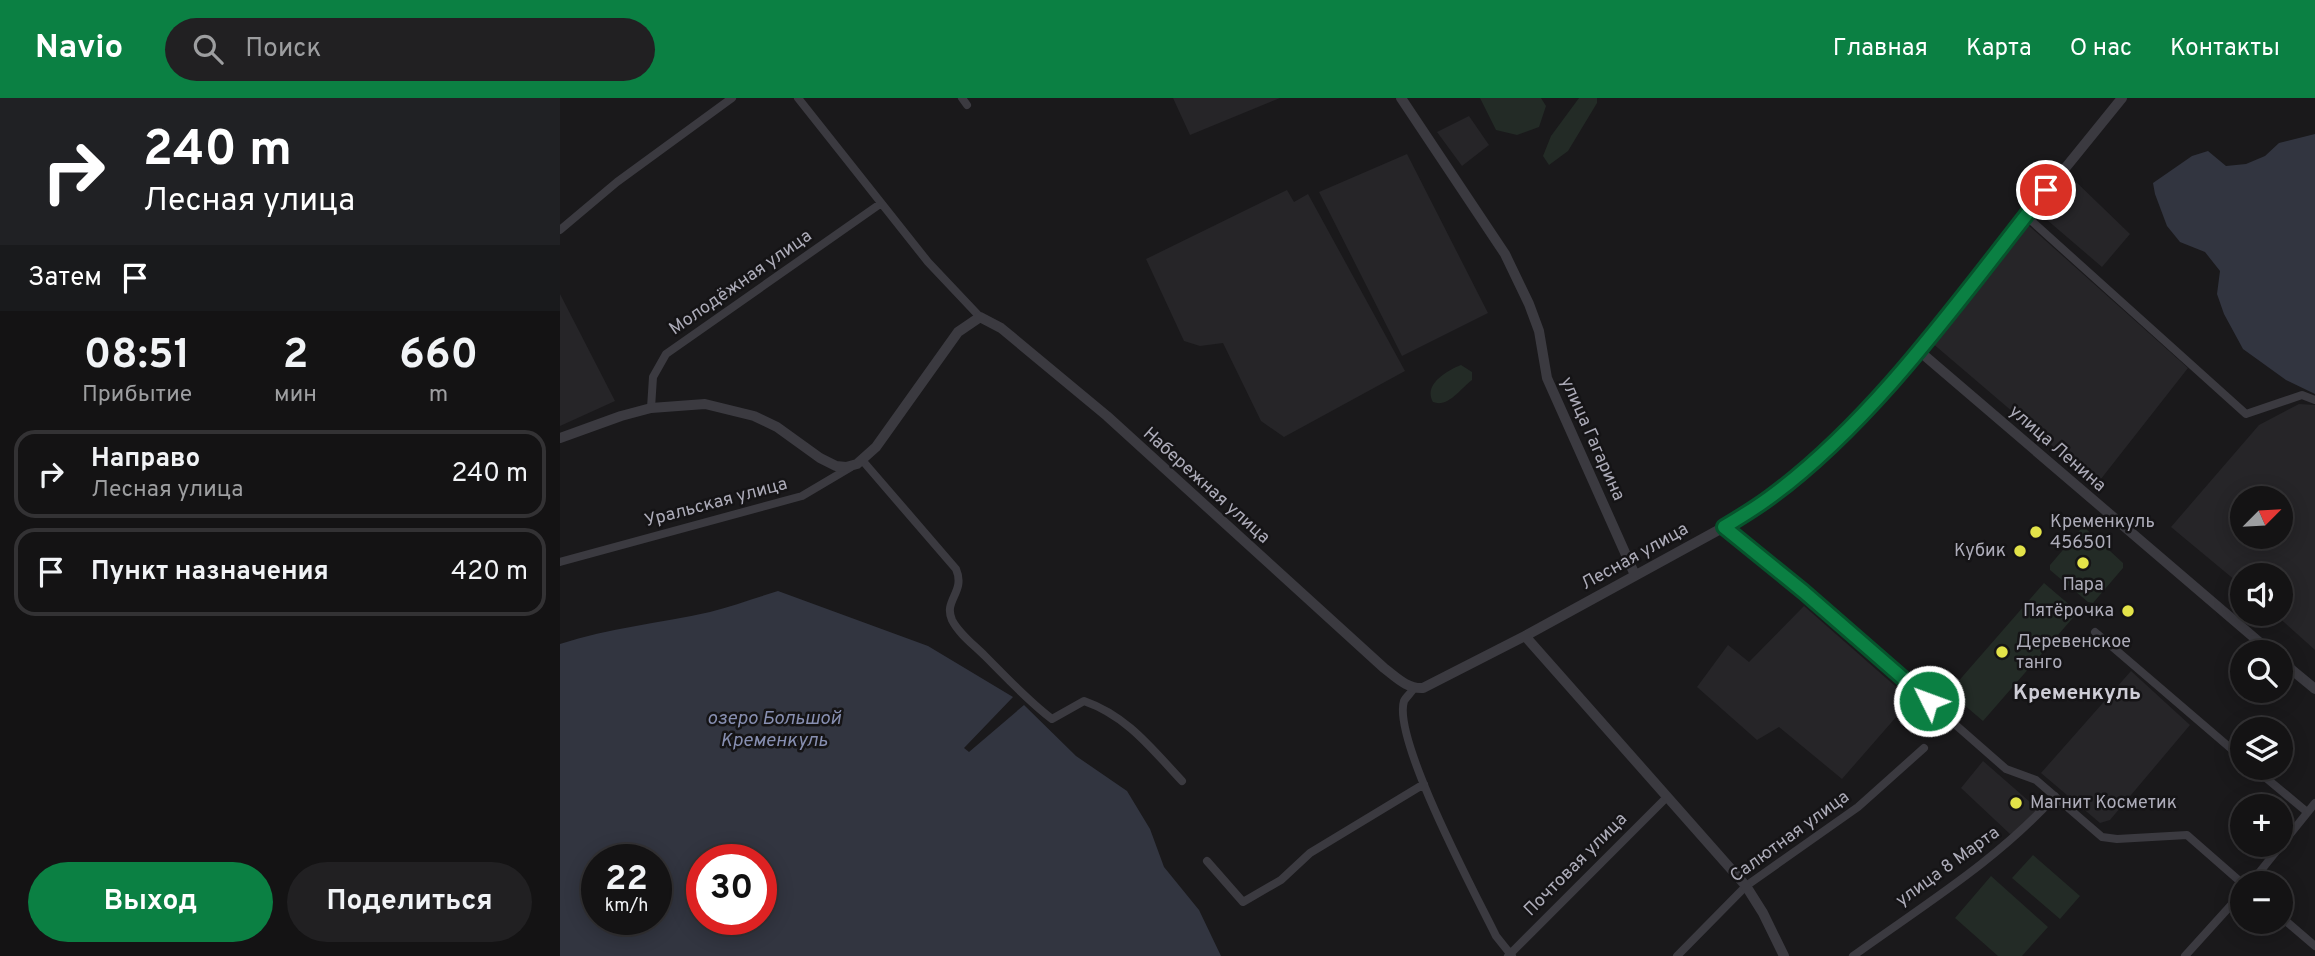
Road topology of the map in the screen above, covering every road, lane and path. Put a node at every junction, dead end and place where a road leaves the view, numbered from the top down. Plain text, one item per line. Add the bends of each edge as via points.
1 (732, 98) edge
2 (798, 98) edge
3 (1401, 98) edge
4 (2122, 98) edge
5 (880, 204) junction
6 (2026, 216) junction
7 (560, 230) edge
8 (976, 319) junction
9 (1918, 350) junction
10 (2315, 400) edge
11 (651, 408) junction
12 (560, 438) edge
13 (859, 462) junction
14 (1724, 527) junction
15 (560, 562) edge
16 (1635, 575) junction
17 (2095, 632) dead end
18 (1525, 636) junction
19 (2257, 640) edge
20 (2293, 671) edge
21 (1415, 688) junction
22 (2315, 689) edge
23 (1924, 748) dead end
24 (2230, 748) edge
25 (2268, 780) edge
26 (1182, 781) dead end
27 (1423, 784) junction
28 (2055, 796) junction
29 (1667, 797) junction
30 (2315, 803) edge
31 (2307, 812) junction
32 (1207, 861) dead end
33 (2260, 871) edge
34 (2230, 873) edge
35 (1746, 886) junction
36 (2230, 906) edge
37 (2293, 927) edge
38 (2315, 946) edge
39 (1510, 955) edge
40 (1678, 956) edge
41 (1784, 956) edge
42 (1853, 956) edge
43 (2185, 956) edge

1 - 7 street
2 - 5 street
3 - 16 street, улица Гагарина via 1505,254 1539,331 1547,378
4 - 6 street, Лесная улица
5 - 8 street
5 - 11 street, Молодёжная улица via 666,354 653,377
6 - 9 street, Лесная улица
6 - 10 street via 2246,414 2302,395
8 - 13 street, Уральская улица via 958,332 876,447
8 - 21 street, Набережная улица via 1001,328 1107,416 1384,668
9 - 14 street, Лесная улица via 1848,429 1769,498
9 - 19 street, улица Ленина
11 - 12 street
11 - 13 street via 705,404 728,408 777,427 836,466
13 - 15 street, Уральская улица via 802,496
13 - 26 street via 956,569 960,585 951,603 951,618 1037,708 1052,719 1084,701 1108,709
14 - 16 street, Лесная улица
14 - 28 street via 2006,769 2036,780
16 - 18 street, Лесная улица
17 - 24 street
18 - 21 street via 1435,683
18 - 29 street
20 - 22 street
21 - 27 street via 1405,701 1405,725
23 - 35 street, Салютная улица via 1858,807
25 - 31 street
27 - 32 street via 1310,853 1282,880 1243,902
27 - 39 street via 1496,936
28 - 34 street via 2102,837 2187,835
28 - 42 street, улица 8 Марта via 1996,853
29 - 35 street
29 - 39 street, Почтовая улица
30 - 31 street
31 - 33 street
35 - 40 street, Салютная улица
35 - 41 street
36 - 43 street
37 - 38 street

